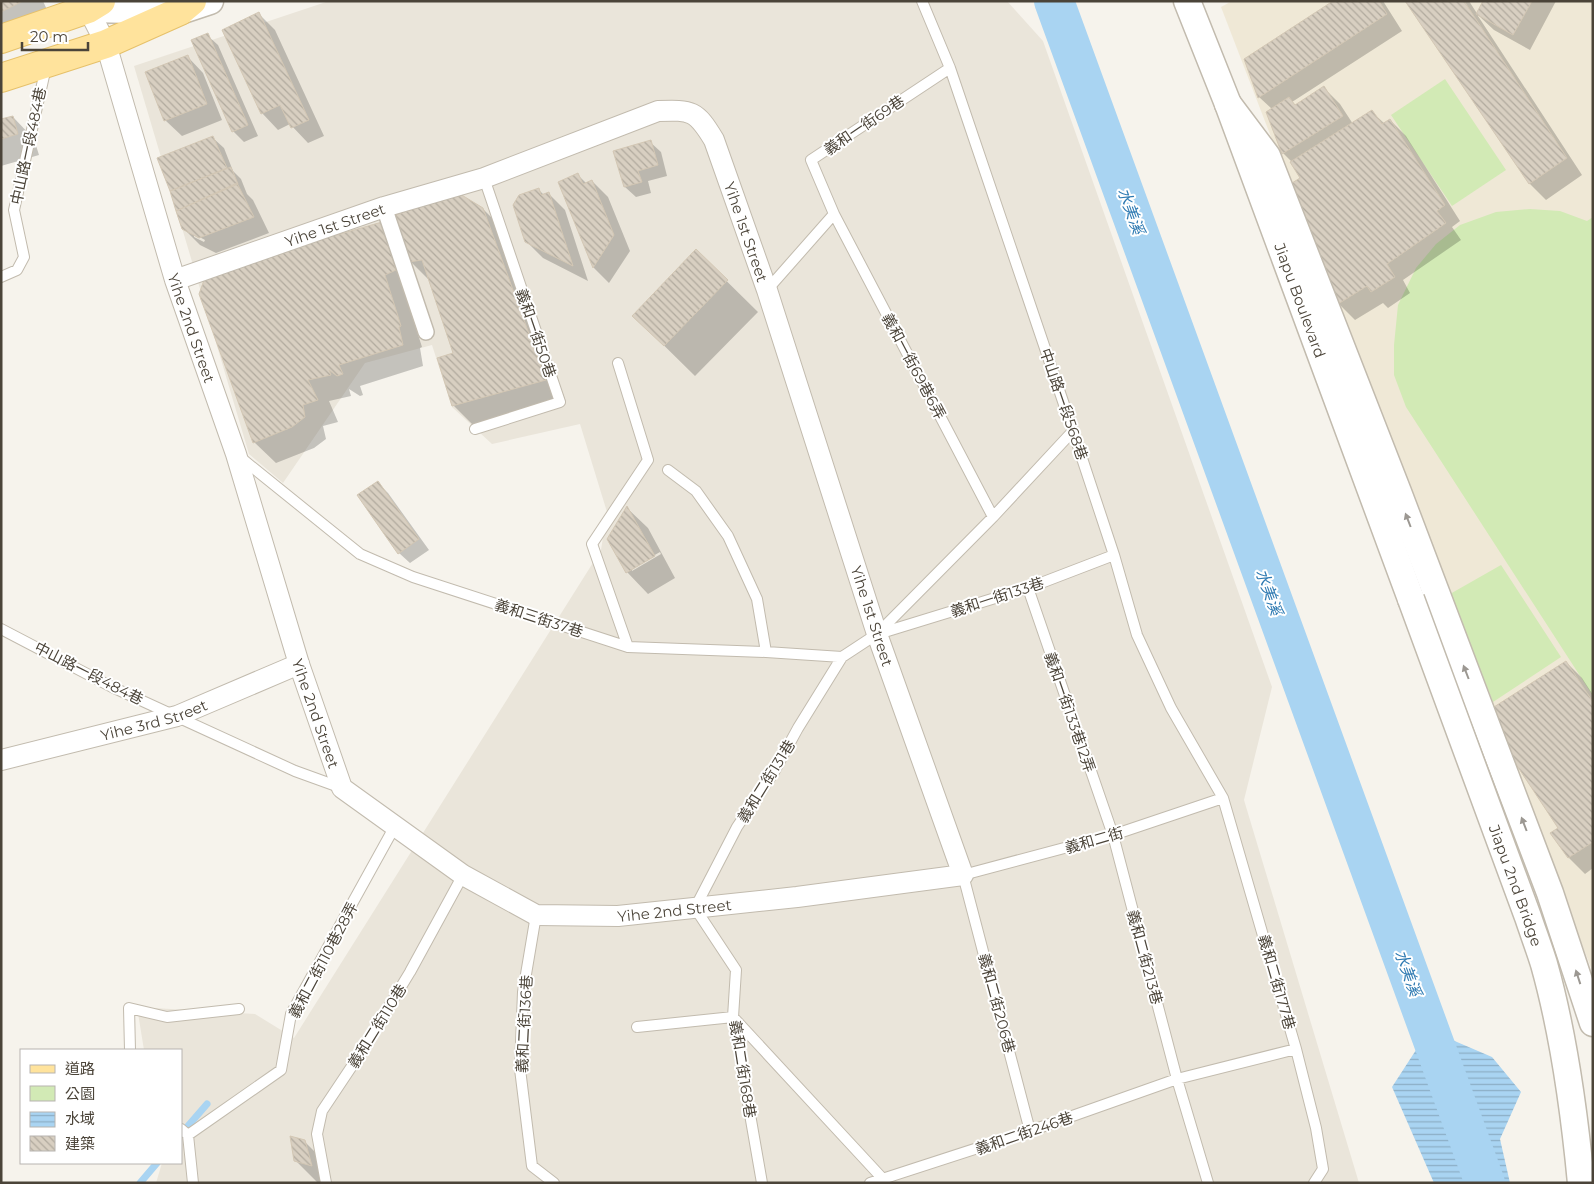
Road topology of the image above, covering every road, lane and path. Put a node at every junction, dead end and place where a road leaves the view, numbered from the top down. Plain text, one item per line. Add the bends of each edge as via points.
1 (210, 1) edge
2 (922, 1) edge
3 (1188, 1) edge
4 (95, 5) edge
5 (186, 6) edge
6 (1, 39) edge
7 (106, 44) junction
8 (47, 63) junction
9 (950, 68) junction
10 (1, 78) edge
11 (1228, 104) junction
12 (484, 178) junction
13 (384, 207) junction
14 (834, 214) junction
15 (1, 277) edge
16 (175, 280) junction
17 (767, 290) junction
18 (426, 332) dead end
19 (618, 363) dead end
20 (475, 430) dead end
21 (1073, 431) junction
22 (236, 454) junction
23 (668, 470) dead end
24 (993, 518) junction
25 (1114, 555) junction
26 (1028, 588) junction
27 (1411, 599) joint
28 (1, 629) edge
29 (877, 634) junction
30 (628, 646) junction
31 (766, 652) junction
32 (842, 657) junction
33 (299, 664) junction
34 (177, 716) junction
35 (1, 760) edge
36 (342, 788) junction
37 (1223, 798) junction
38 (395, 826) junction
39 (1113, 836) junction
40 (463, 875) junction
41 (963, 875) junction
42 (695, 908) junction
43 (536, 915) junction
44 (239, 1009) dead end
45 (733, 1017) junction
46 (1593, 1023) edge
47 (637, 1027) dead end
48 (130, 1049) edge
49 (1296, 1049) junction
50 (1177, 1080) junction
51 (1030, 1131) junction
52 (185, 1132) edge
53 (883, 1179) junction
54 (193, 1183) edge
55 (326, 1183) edge
56 (554, 1183) edge
57 (762, 1183) edge
58 (870, 1183) edge
59 (1208, 1183) edge
60 (1314, 1183) edge
61 (1581, 1183) edge

1 - 5 street
2 - 9 lane, 中山路一段568巷
3 - 11 street, Jiapu Boulevard
4 - 5 street
4 - 6 main road
4 - 7 street, Yihe 2nd Street
5 - 7 main road
7 - 8 main road
7 - 16 street, Yihe 2nd Street
8 - 10 main road
8 - 15 lane, 中山路一段484巷 via 14,210 24,257 17,270
9 - 14 lane, 義和一街69巷 via 811,160
9 - 21 lane, 中山路一段568巷
11 - 27 street, Jiapu Boulevard
46 -> 11 street via 1550,893 1267,156
12 - 13 street, Yihe 1st Street
12 - 17 street, Yihe 1st Street via 658,112 684,110 702,120 714,140
12 - 20 lane, 義和一街50巷 via 560,402
13 - 16 street, Yihe 1st Street
13 - 18 street
14 - 17 lane
14 - 24 lane, 義和一街69巷6弄
16 - 22 street, Yihe 2nd Street
17 - 29 street, Yihe 1st Street
19 - 30 lane via 648,460 592,544
21 - 24 lane
21 - 25 lane, 中山路一段568巷
22 - 30 lane, 義和三街37巷 via 360,554 413,577
22 - 33 street, Yihe 2nd Street
23 - 31 lane via 696,491 728,536 757,600
24 - 29 lane
25 - 26 lane, 義和一街133巷
25 - 37 lane, 中山路一段568巷 via 1137,636 1171,708
26 - 29 lane, 義和一街133巷
26 - 39 lane, 義和一街133巷12弄
27 - 61 street, Jiapu 2nd Bridge, bridge via 1543,964 1568,1077
28 - 34 lane, 中山路一段484巷 via 112,687
29 - 32 lane
29 - 41 street, Yihe 1st Street
30 - 31 lane, 義和三街37巷
31 - 32 lane, 義和三街37巷
32 - 42 lane, 義和二街131巷 via 774,772 737,827
33 - 34 street, Yihe 3rd Street
33 - 36 street, Yihe 2nd Street
34 - 35 street, Yihe 3rd Street
34 - 36 lane, 中山路一段484巷 via 295,771
36 - 38 street, Yihe 2nd Street
37 - 39 lane, 義和二街
37 - 49 lane, 義和二街177巷
38 - 40 street, Yihe 2nd Street
38 - 52 lane, 義和二街110巷28弄 via 291,1014 281,1070
39 - 41 lane, 義和二街
39 - 50 lane, 義和二街213巷
40 - 43 street, Yihe 2nd Street
40 - 55 lane, 義和二街110巷 via 410,972 322,1111 317,1134
41 - 42 street, Yihe 2nd Street
41 - 51 lane, 義和二街206巷
42 - 43 street, Yihe 2nd Street via 618,916
42 - 45 lane, 義和二街168巷 via 736,970
43 - 56 lane, 義和二街136巷 via 524,992 520,1069 532,1166
44 - 48 lane via 167,1017 129,1008
45 - 47 lane
45 - 53 lane
45 - 57 lane, 義和二街168巷
49 - 50 lane
49 - 60 lane, 義和二街177巷 via 1323,1169
50 - 51 lane, 義和二街246巷
50 - 59 lane, 義和二街213巷
51 - 53 lane, 義和二街246巷
52 - 54 lane
53 - 58 lane, 義和二街246巷

